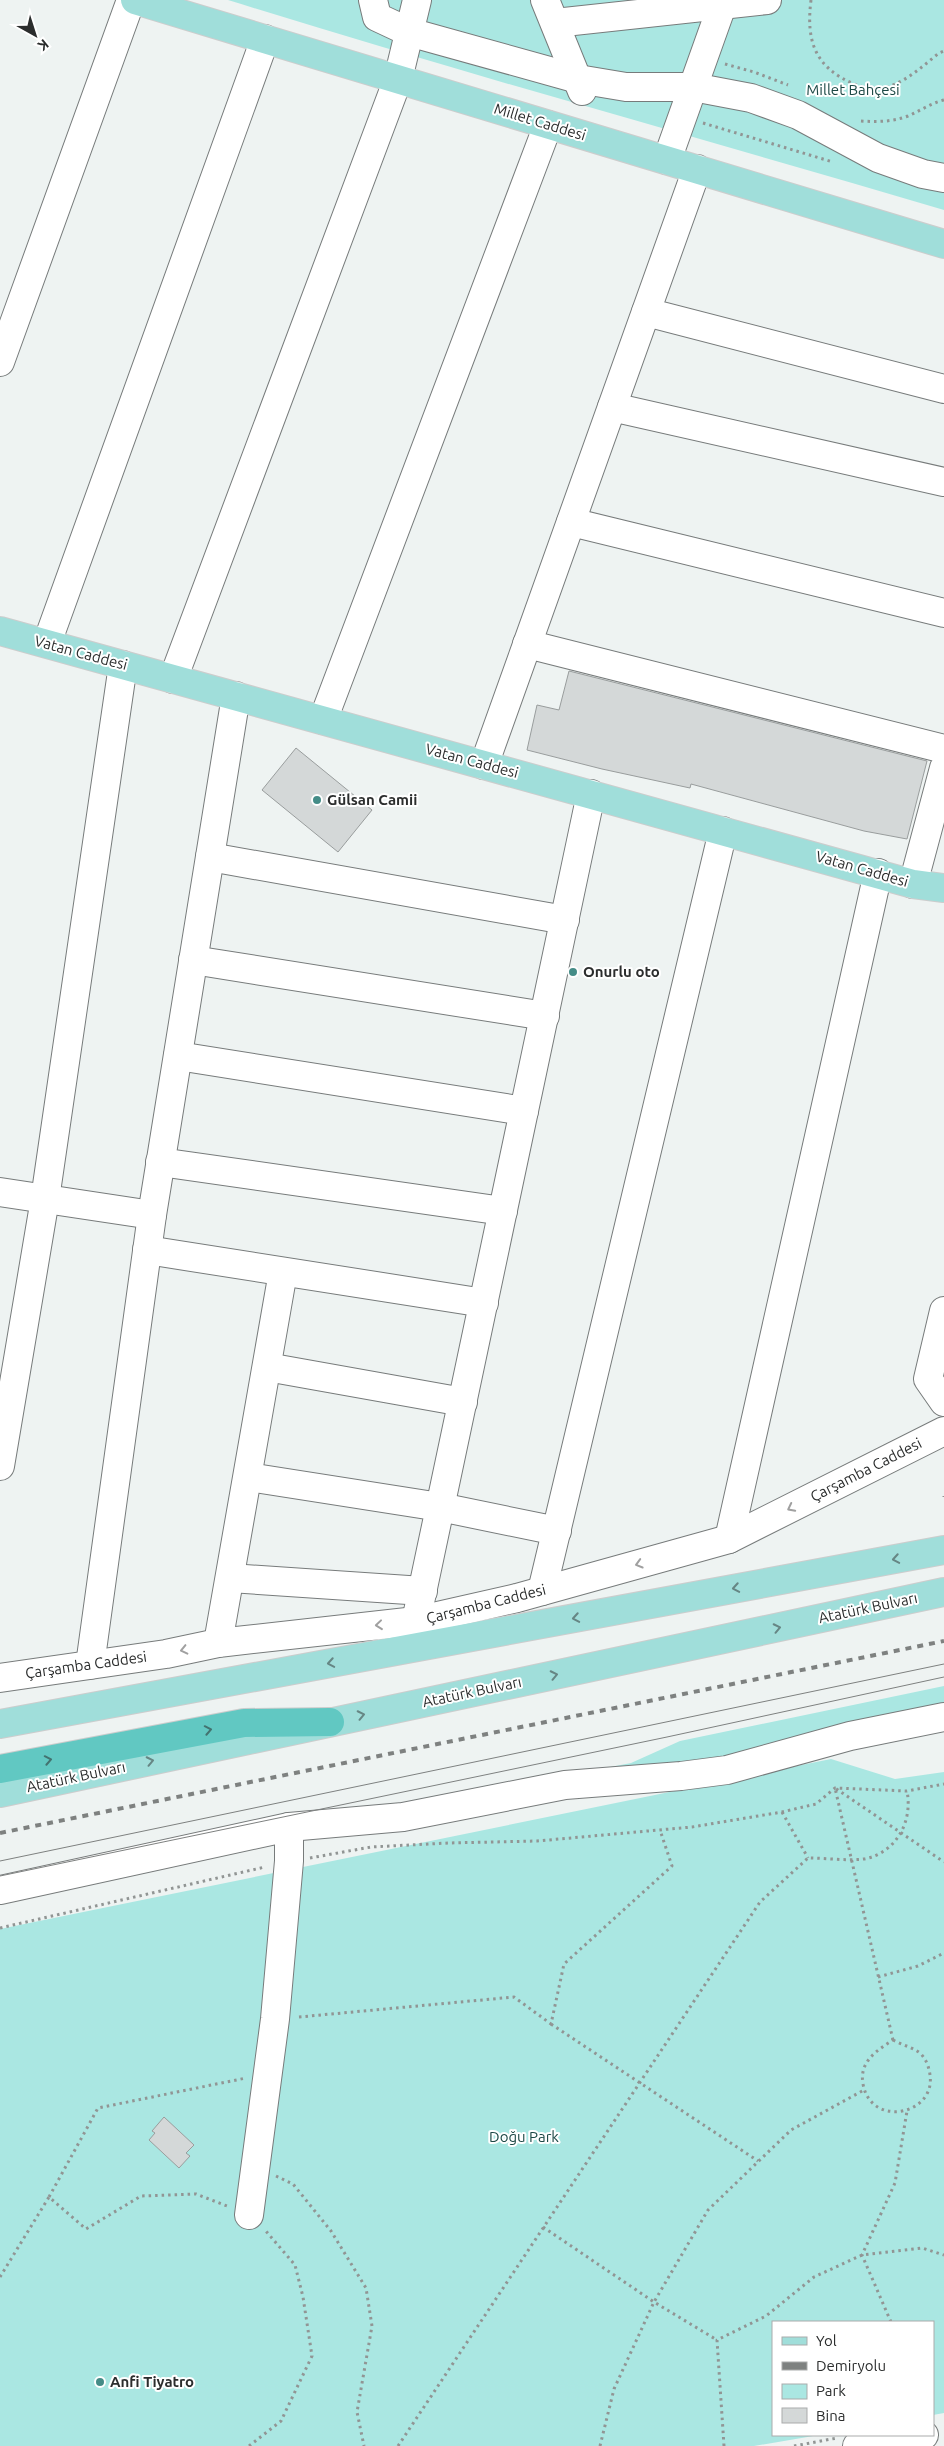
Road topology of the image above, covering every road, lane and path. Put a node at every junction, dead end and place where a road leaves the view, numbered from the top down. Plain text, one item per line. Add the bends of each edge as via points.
1 (131, 0) edge
2 (135, 0) edge
3 (373, 0) edge
4 (417, 0) edge
5 (767, 0) edge
6 (811, 0) edge
7 (723, 2) edge
8 (550, 11) edge
9 (409, 32) junction
10 (265, 39) junction
11 (944, 51) edge
12 (703, 58) junction
13 (398, 79) junction
14 (580, 85) junction
15 (692, 87) junction
16 (796, 90) dead end
17 (944, 100) edge
18 (859, 121) dead end
19 (548, 124) junction
20 (667, 160) junction
21 (698, 169) junction
22 (944, 178) edge
23 (944, 244) edge
24 (646, 312) junction
25 (0, 362) edge
26 (944, 389) edge
27 (612, 407) junction
28 (944, 482) edge
29 (571, 522) junction
30 (944, 613) edge
31 (0, 630) edge
32 (47, 644) junction
33 (527, 644) junction
34 (123, 665) junction
35 (173, 678) junction
36 (236, 696) junction
37 (323, 720) junction
38 (944, 749) edge
39 (484, 765) junction
40 (944, 768) edge
41 (592, 794) junction
42 (723, 831) junction
43 (210, 857) junction
44 (878, 874) junction
45 (913, 884) junction
46 (944, 888) edge
47 (565, 920) junction
48 (193, 960) junction
49 (544, 1016) junction
50 (178, 1056) junction
51 (524, 1111) junction
52 (160, 1162) junction
53 (0, 1192) edge
54 (45, 1199) junction
55 (503, 1211) junction
56 (152, 1215) junction
57 (147, 1250) junction
58 (283, 1272) junction
59 (484, 1303) junction
60 (944, 1311) edge
61 (267, 1367) junction
62 (463, 1402) junction
63 (944, 1402) edge
64 (944, 1431) edge
65 (0, 1466) edge
66 (248, 1476) junction
67 (440, 1507) junction
68 (557, 1531) junction
69 (729, 1539) junction
70 (944, 1550) edge
71 (230, 1578) junction
72 (423, 1591) junction
73 (542, 1591) junction
74 (944, 1592) edge
75 (416, 1621) junction
76 (218, 1643) junction
77 (90, 1665) junction
78 (0, 1678) edge
79 (944, 1717) edge
80 (330, 1722) junction
81 (0, 1724) edge
82 (0, 1769) edge
83 (944, 1784) edge
84 (835, 1788) junction
85 (907, 1791) junction
86 (0, 1793) edge
87 (782, 1812) junction
88 (288, 1827) junction
89 (660, 1830) junction
90 (902, 1833) junction
91 (808, 1858) junction
92 (852, 1859) junction
93 (288, 1861) junction
94 (944, 1862) edge
95 (0, 1890) edge
96 (0, 1928) edge
97 (944, 1953) edge
98 (878, 1977) junction
99 (275, 2019) junction
100 (551, 2024) junction
101 (892, 2040) junction
102 (266, 2073) junction
103 (639, 2082) junction
104 (864, 2090) junction
105 (907, 2112) junction
106 (758, 2161) junction
107 (257, 2166) junction
108 (49, 2197) junction
109 (249, 2214) junction
110 (543, 2227) junction
111 (862, 2255) junction
112 (944, 2255) edge
113 (0, 2278) edge
114 (654, 2302) junction
115 (891, 2321) edge
116 (717, 2340) junction
117 (913, 2436) edge
118 (848, 2442) edge
119 (249, 2446) edge
120 (364, 2446) edge
121 (398, 2446) edge
122 (600, 2446) edge
123 (724, 2446) edge
124 (794, 2446) edge

1 - 25 street
2 - 10 main road, Millet Caddesi
3 - 9 street via 377,17
4 - 9 street
5 - 7 street
6 - 11 path via 808,25 813,48 837,76 864,88 886,87 908,78
7 - 8 street
7 - 12 street
8 - 14 street
9 - 13 street
9 - 14 street
10 - 13 main road, Millet Caddesi
10 - 32 street
12 - 15 street
12 - 16 path via 781,81
13 - 19 main road, Millet Caddesi
13 - 35 street
14 - 15 street
15 - 20 street
15 - 22 street via 751,98 791,112 878,158
17 - 18 path via 908,116 884,122
19 - 20 main road, Millet Caddesi
19 - 37 street
20 - 21 main road, Millet Caddesi
21 - 23 main road, Millet Caddesi
21 - 24 street
24 - 26 street
24 - 27 street
27 - 28 street
27 - 29 street
29 - 30 street
29 - 33 street
31 - 32 main road, Vatan Caddesi
32 - 34 main road, Vatan Caddesi
33 - 38 street
33 - 39 street
34 - 35 main road, Vatan Caddesi
34 - 54 street
35 - 36 main road, Vatan Caddesi
36 - 37 main road, Vatan Caddesi
36 - 43 street
37 - 39 main road, Vatan Caddesi
39 - 41 main road, Vatan Caddesi
40 - 45 street
41 - 42 main road, Vatan Caddesi
41 - 47 street
42 - 44 main road, Vatan Caddesi
42 - 68 street
43 - 47 street
43 - 48 street
44 - 45 main road, Vatan Caddesi
44 - 69 street
45 - 46 main road, Vatan Caddesi
47 - 49 street
48 - 49 street
48 - 50 street
49 - 51 street
50 - 51 street
50 - 52 street
51 - 55 street
52 - 55 street
52 - 56 street
53 - 54 street
54 - 56 street
54 - 65 street
55 - 59 street
56 - 57 street
57 - 58 street
57 - 77 street
58 - 59 street
58 - 61 street
59 - 62 street
60 - 63 street via 928,1379
61 - 62 street
61 - 66 street
62 - 67 street
64 -> 69 street, Çarşamba Caddesi
66 - 67 street
66 - 71 street
67 - 68 street
67 - 72 street
68 - 73 street
69 -> 73 street, Çarşamba Caddesi
70 -> 81 main road
71 - 72 street
71 - 76 street
72 - 75 street
73 - 75 street, Çarşamba Caddesi
80 -> 74 main road, Atatürk Bulvarı
75 -> 76 street, Çarşamba Caddesi
76 -> 77 street, Çarşamba Caddesi
77 - 78 street, Çarşamba Caddesi
79 - 88 street via 850,1736 727,1770 565,1785 403,1817
82 -> 80 highway via 244,1723
86 -> 80 main road, Atatürk Bulvarı
83 - 85 path
84 - 85 path
84 - 87 path via 816,1804
84 - 90 path
84 - 92 path
85 - 90 path via 909,1813
87 - 89 path
87 - 91 path
88 - 93 street
88 - 95 street
89 - 93 path via 537,1842 370,1847
89 - 100 path via 672,1866 564,1964
90 - 92 path via 880,1853
90 - 94 path
91 - 92 path
91 - 103 path via 760,1902
92 - 98 path
93 - 96 path
93 - 99 street
97 - 98 path via 918,1966
98 - 101 path
99 - 100 path via 514,1997
99 - 102 street
100 - 103 path
101 - 104 path via 870,2057 864,2067
101 - 105 path via 921,2054 931,2076 925,2098
102 - 107 street
102 - 108 path via 98,2108
103 - 106 path
103 - 110 path
104 - 105 path via 877,2107 891,2112
104 - 106 path via 791,2130
105 - 111 path via 895,2183
106 - 114 path via 708,2210
107 - 109 street
107 - 120 path via 293,2184 331,2231 366,2288 372,2326 357,2412
108 - 109 path via 86,2229 141,2196 196,2194
108 - 113 path
109 - 119 path via 295,2265 312,2356 281,2421
110 - 114 path
110 - 121 path
111 - 112 path via 922,2248
111 - 115 path
111 - 116 path via 814,2277 766,2316
114 - 116 path
114 - 122 path via 614,2389
116 - 123 path
117 - 118 street
118 - 124 path

